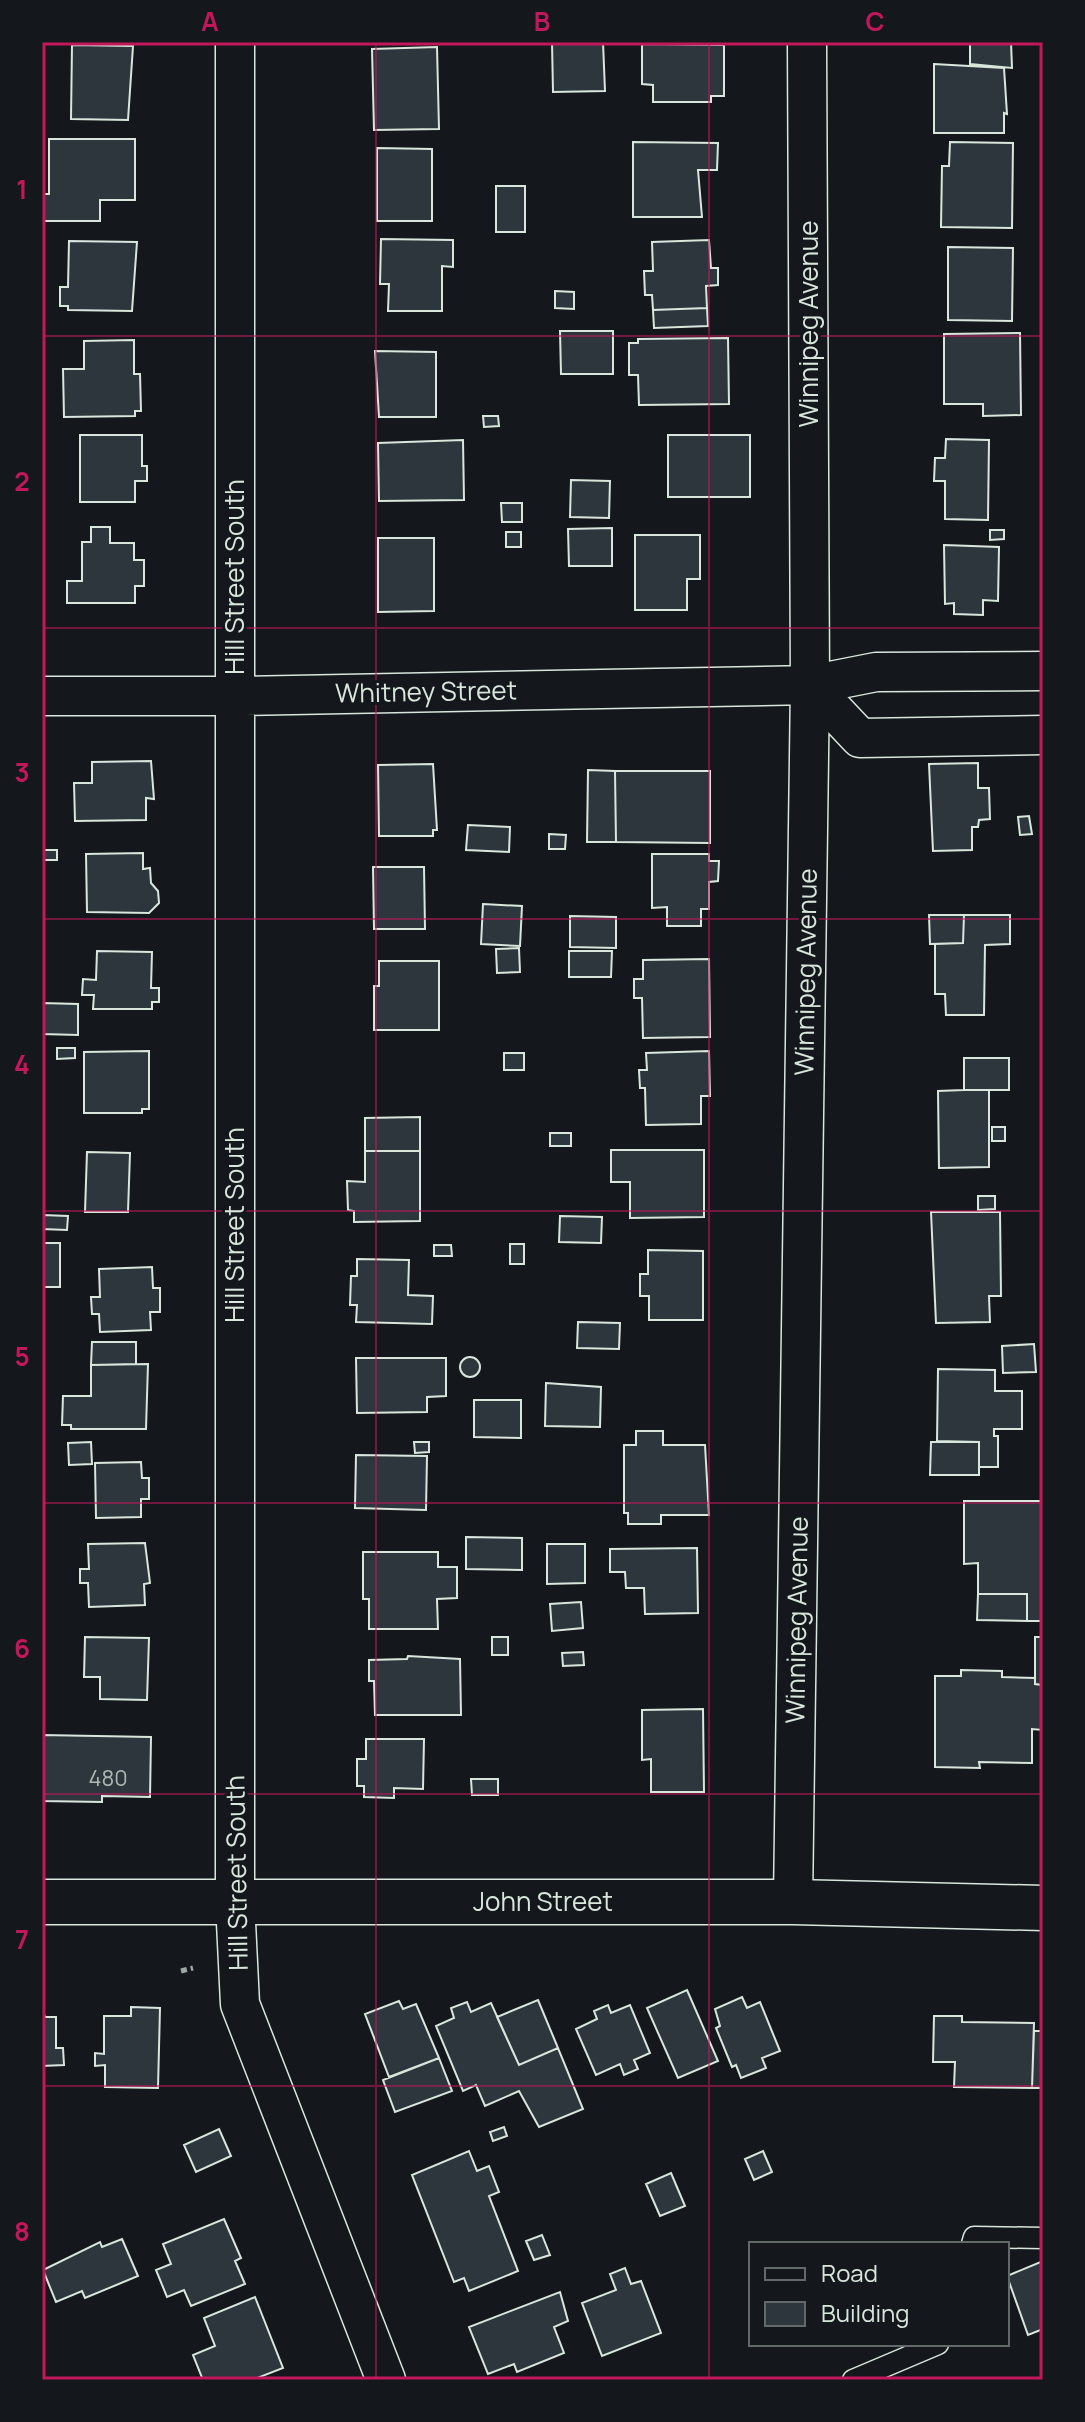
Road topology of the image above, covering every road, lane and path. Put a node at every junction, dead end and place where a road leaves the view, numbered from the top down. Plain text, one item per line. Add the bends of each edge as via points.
1 (235, 42) edge
2 (807, 42) edge
3 (1043, 671) edge
4 (810, 685) junction
5 (42, 696) edge
6 (235, 696) junction
7 (1043, 735) edge
8 (42, 1902) edge
9 (235, 1902) junction
10 (793, 1902) junction
11 (1043, 1908) edge
12 (193, 1968) dead end
13 (181, 1971) dead end
14 (1043, 2238) edge
15 (973, 2242) edge
16 (933, 2346) edge
17 (386, 2380) edge
18 (853, 2380) edge

1 - 6 street, Hill Street South
2 - 4 street, Winnipeg Avenue
3 - 4 street, Whitney Street via 876,672
4 - 6 street, Whitney Street
4 - 7 street via 860,738
4 - 10 street, Winnipeg Avenue
5 - 6 street, Whitney Street
6 - 9 street, Hill Street South
8 - 9 street, John Street
9 - 10 street, John Street
9 - 17 street, Hill Street South via 240,2004
10 - 11 street, John Street
12 - 13 path
14 - 15 lane via 974,2237
16 - 18 lane

